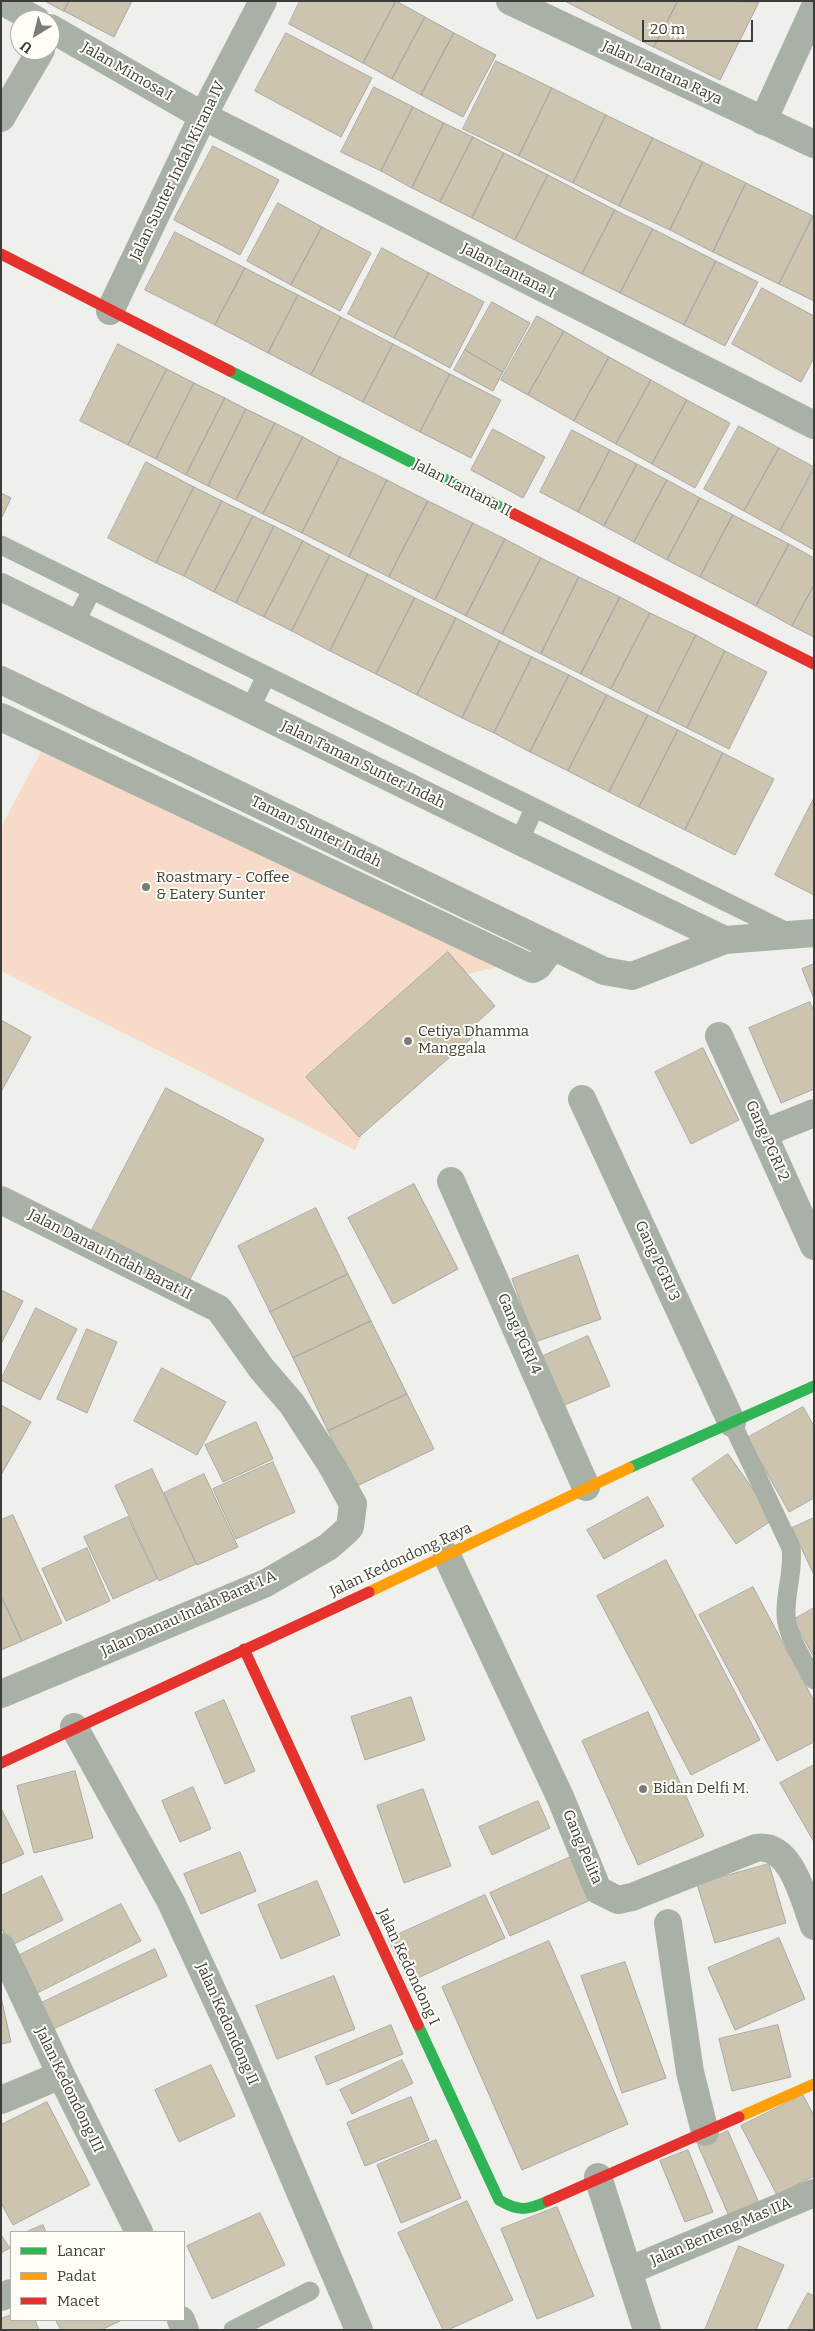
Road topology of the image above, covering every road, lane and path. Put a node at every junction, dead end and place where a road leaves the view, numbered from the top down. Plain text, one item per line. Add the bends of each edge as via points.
1 (2, 1) edge
2 (263, 1) edge
3 (510, 1) edge
4 (547, 9) edge
5 (814, 9) edge
6 (15, 10) edge
7 (60, 39) edge
8 (31, 60) edge
9 (203, 116) junction
10 (1, 118) edge
11 (763, 121) junction
12 (814, 144) edge
13 (1, 254) edge
14 (110, 311) junction
15 (814, 425) edge
16 (1, 545) edge
17 (1, 587) edge
18 (92, 590) junction
19 (75, 623) junction
20 (814, 664) edge
21 (266, 676) junction
22 (4, 689) edge
23 (250, 708) junction
24 (1, 717) edge
25 (534, 809) junction
26 (518, 841) junction
27 (802, 933) edge
28 (725, 940) junction
29 (553, 946) junction
30 (719, 1036) dead end
31 (582, 1099) dead end
32 (814, 1113) edge
33 (764, 1132) junction
34 (451, 1181) dead end
35 (1, 1200) edge
36 (814, 1246) edge
37 (219, 1309) joint
38 (814, 1386) edge
39 (732, 1423) junction
40 (586, 1487) junction
41 (447, 1556) junction
42 (244, 1649) junction
43 (814, 1680) edge
44 (1, 1694) edge
45 (74, 1727) junction
46 (1, 1763) edge
47 (668, 1923) dead end
48 (814, 1926) edge
49 (1, 1947) edge
50 (61, 2075) junction
51 (814, 2084) edge
52 (1, 2100) edge
53 (705, 2132) junction
54 (598, 2177) junction
55 (814, 2193) edge
56 (139, 2231) edge
57 (628, 2271) junction
58 (310, 2291) dead end
59 (233, 2330) edge
60 (358, 2330) edge
61 (647, 2330) edge

1 - 6 street, Jalan Mimosa I
2 - 9 street, Jalan Sunter Indah Kirana IV
3 - 4 street, Jalan Lantana Raya
4 - 11 street, Jalan Lantana Raya
5 - 11 street
7 - 9 street, Jalan Mimosa I
8 - 10 street
9 - 14 street, Jalan Sunter Indah Kirana IV
9 - 15 street, Jalan Lantana I
11 - 12 street, Jalan Lantana Raya
13 - 14 street, Jalan Lantana II
14 - 20 street, Jalan Lantana II
16 - 18 lane
17 - 19 street, Jalan Taman Sunter Indah
18 - 19 lane
18 - 21 lane
19 - 23 street, Jalan Taman Sunter Indah
21 - 23 lane
21 - 25 lane
22 - 29 street, Taman Sunter Indah
23 - 26 street, Jalan Taman Sunter Indah
24 - 29 street via 533,969
25 - 26 lane
25 - 27 lane
26 - 28 street, Jalan Taman Sunter Indah
27 - 28 street
28 - 29 street, Taman Sunter Indah via 632,976 604,971
30 - 33 street, Gang PGRI 2
31 - 39 street, Gang PGRI 3
32 - 33 street
33 - 36 street, Gang PGRI 2
34 - 40 street, Gang PGRI 4
35 - 37 street, Jalan Danau Indah Barat II
37 - 44 street, Jalan Danau Indah Barat I A via 261,1368 292,1404 332,1466 353,1504 350,1527 328,1546 266,1583
38 - 39 street, Jalan Kedondong Raya
39 - 40 street, Jalan Kedondong Raya
39 - 43 lane via 790,1548 788,1628
40 - 41 street, Jalan Kedondong Raya
41 - 42 street, Jalan Kedondong Raya
41 - 48 street, Gang Pelita via 561,1800 598,1890 618,1900 632,1897 766,1846 780,1854 792,1869
42 - 45 street, Jalan Kedondong Raya
42 - 54 street, Jalan Kedondong I via 499,2200 511,2207 529,2209
45 - 46 street, Jalan Kedondong Raya
45 - 60 street, Jalan Kedondong II via 171,1902 240,2051
47 - 53 street via 690,2072
49 - 50 street, Jalan Kedondong III
50 - 52 street
50 - 56 street, Jalan Kedondong III
51 - 53 street, Jalan Kedondong I
53 - 54 street, Jalan Kedondong I
54 - 57 street
55 - 57 street, Jalan Benteng Mas IIA
57 - 61 street
58 - 59 lane

